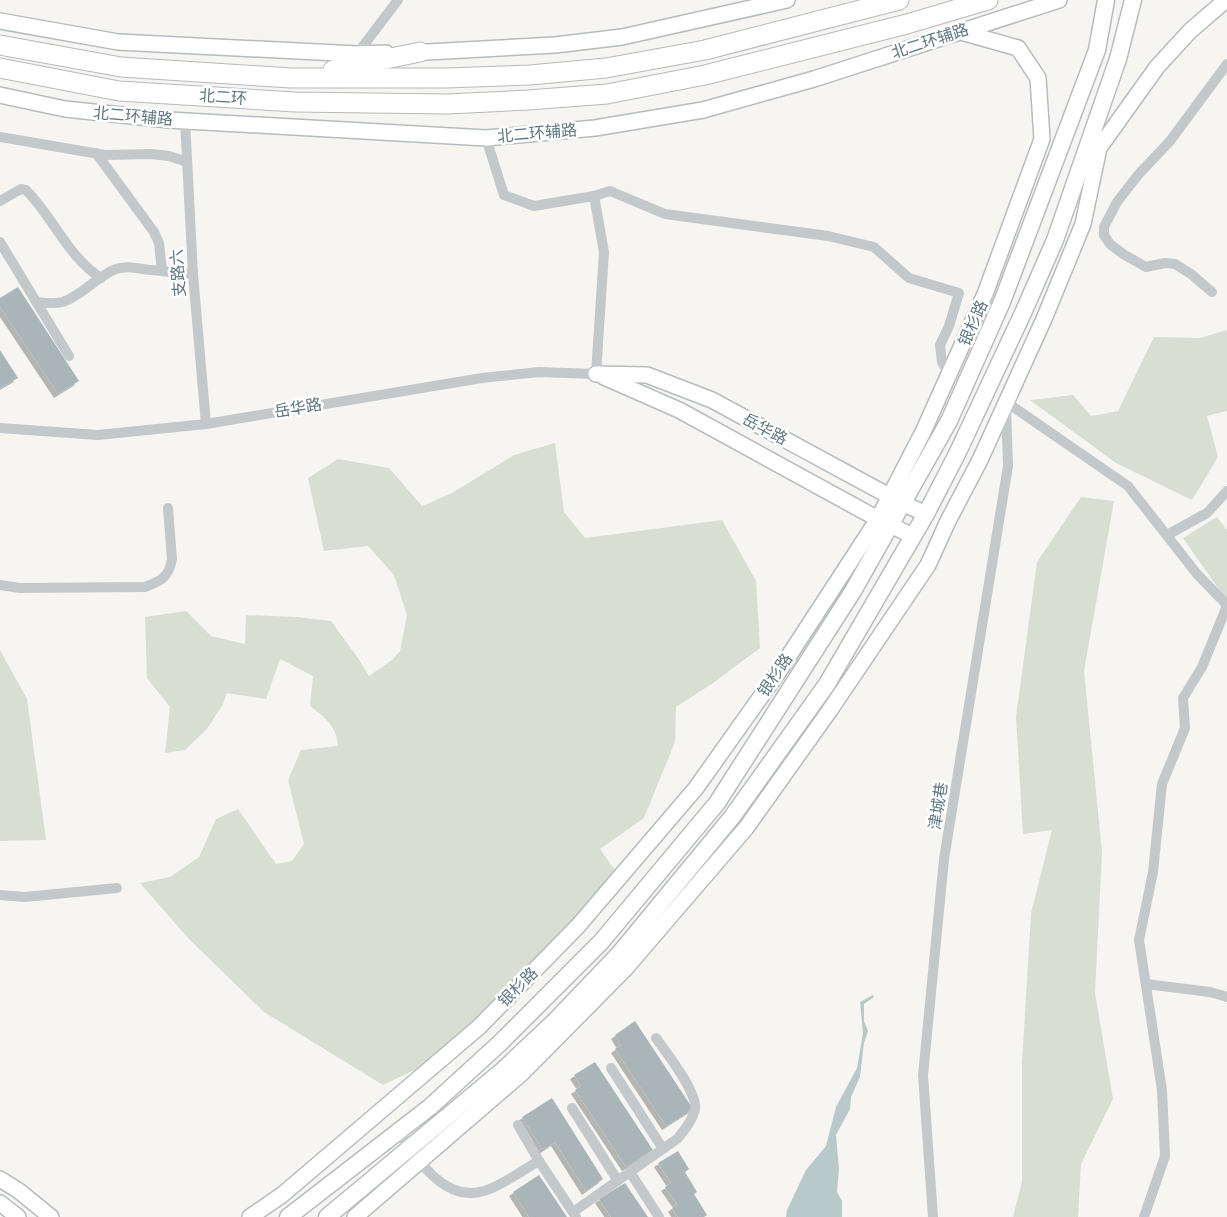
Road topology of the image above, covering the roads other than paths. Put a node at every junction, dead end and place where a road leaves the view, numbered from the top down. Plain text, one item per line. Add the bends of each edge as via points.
1 (398, 0) edge
2 (787, 0) edge
3 (899, 0) edge
4 (988, 0) edge
5 (1059, 0) edge
6 (1106, 0) edge
7 (1133, 0) edge
8 (1226, 0) edge
9 (0, 22) edge
10 (961, 32) junction
11 (0, 45) edge
12 (420, 52) junction
13 (357, 54) junction
14 (1227, 64) edge
15 (0, 68) edge
16 (291, 78) junction
17 (0, 95) edge
18 (185, 120) junction
19 (0, 137) edge
20 (486, 138) junction
21 (1099, 148) junction
22 (96, 153) junction
23 (187, 162) junction
24 (594, 196) junction
25 (0, 200) edge
26 (1055, 240) junction
27 (1, 247) edge
28 (162, 271) junction
29 (193, 274) junction
30 (101, 278) junction
31 (1212, 292) dead end
32 (36, 302) junction
33 (69, 356) dead end
34 (596, 374) junction
35 (949, 374) junction
36 (1006, 402) junction
37 (206, 424) junction
38 (0, 428) edge
39 (1227, 491) edge
40 (896, 500) junction
41 (168, 508) dead end
42 (926, 514) junction
43 (884, 522) junction
44 (1167, 535) junction
45 (913, 536) junction
46 (0, 585) edge
47 (1227, 606) edge
48 (117, 888) dead end
49 (0, 895) edge
50 (1146, 984) junction
51 (1227, 997) edge
52 (656, 1038) dead end
53 (611, 1068) dead end
54 (572, 1108) dead end
55 (518, 1126) dead end
56 (399, 1131) junction
57 (410, 1148) junction
58 (663, 1149) junction
59 (421, 1161) junction
60 (539, 1161) junction
61 (630, 1172) junction
62 (0, 1179) edge
63 (618, 1181) junction
64 (0, 1203) edge
65 (574, 1215) edge
66 (18, 1217) edge
67 (51, 1217) edge
68 (250, 1217) edge
69 (288, 1217) edge
70 (328, 1217) edge
71 (355, 1217) edge
72 (658, 1217) edge
73 (934, 1217) edge
74 (1144, 1217) edge

1 - 13 street
2 - 12 street via 622,37 555,45
3 - 16 highway, 北二环 via 705,50 606,68 446,78
4 - 15 highway, 北二环 via 705,75 608,94 528,100 447,104 295,102 119,91
5 - 10 street, 北二环辅路
6 - 40 main road, 银杉路 via 1097,50 1002,302 950,421
7 - 26 main road via 1118,59
8 - 21 street via 1190,31 1158,67
9 - 13 street via 118,42
10 - 20 street, 北二环辅路 via 814,80 703,110 596,128
10 - 35 street, 银杉路 via 1018,48 1038,78 1042,139 986,294
11 - 16 highway, 北二环 via 122,67
12 - 13 street
12 - 16 highway
14 - 31 street via 1170,141 1117,202 1104,227 1104,235 1110,244 1123,254 1146,267 1175,264
17 - 18 street, 北二环辅路 via 65,109
18 - 20 street, 北二环辅路
18 - 23 street, 支路六
19 - 22 street
20 - 24 street via 504,195 534,206
21 - 26 main road
21 - 36 street via 1082,224
22 - 23 street via 151,154
22 - 28 street via 154,232 159,243
23 - 29 street, 支路六
24 - 34 street via 604,252
24 - 35 street via 610,191 665,214 828,236 874,247 909,278 959,293 940,345 942,362
25 - 30 street via 21,189 26,190 87,268
26 - 42 main road via 1023,314
27 - 32 street
28 - 29 street
28 - 30 street via 126,267
29 - 37 street, 支路六
30 - 32 street via 62,302
32 - 33 street
34 - 37 street, 岳华路 via 539,372 482,378
34 - 40 street, 岳华路 via 647,375 712,400
34 - 43 street, 岳华路 via 679,410
35 - 40 street, 银杉路
36 - 44 street via 1128,486
36 - 59 street via 928,565 746,828 625,969 522,1074
36 - 73 street, 津城巷 via 1008,466 944,859 923,1075
37 - 38 street, 岳华路 via 98,435
39 - 44 street via 1207,513
40 - 42 street, 岳华路
40 - 43 main road, 银杉路
41 - 46 street via 169,573 145,587 20,588
42 - 45 main road
43 - 45 street, 岳华路
43 - 56 main road, 银杉路 via 853,591 717,803 600,942 500,1043
43 - 68 street, 银杉路 via 696,788 578,926 479,1027 282,1195
44 - 47 street
45 - 57 main road via 827,684 726,824 619,954 555,1021 502,1072
47 - 50 street via 1202,667 1183,698 1185,728 1162,784 1152,872 1139,940
48 - 49 street via 25,897
50 - 51 street
50 - 74 street via 1162,1090 1165,1156
52 - 58 street via 695,1101 695,1110 684,1131
53 - 58 street
54 - 63 street
55 - 60 street
56 - 57 street
56 - 69 main road, 银杉路
57 - 59 street
57 - 70 main road
58 - 61 street
59 - 60 street via 448,1188 463,1194 486,1191
59 - 71 street
60 - 65 street
61 - 63 street
61 - 72 street
62 - 67 street
63 - 65 street
64 - 66 street

